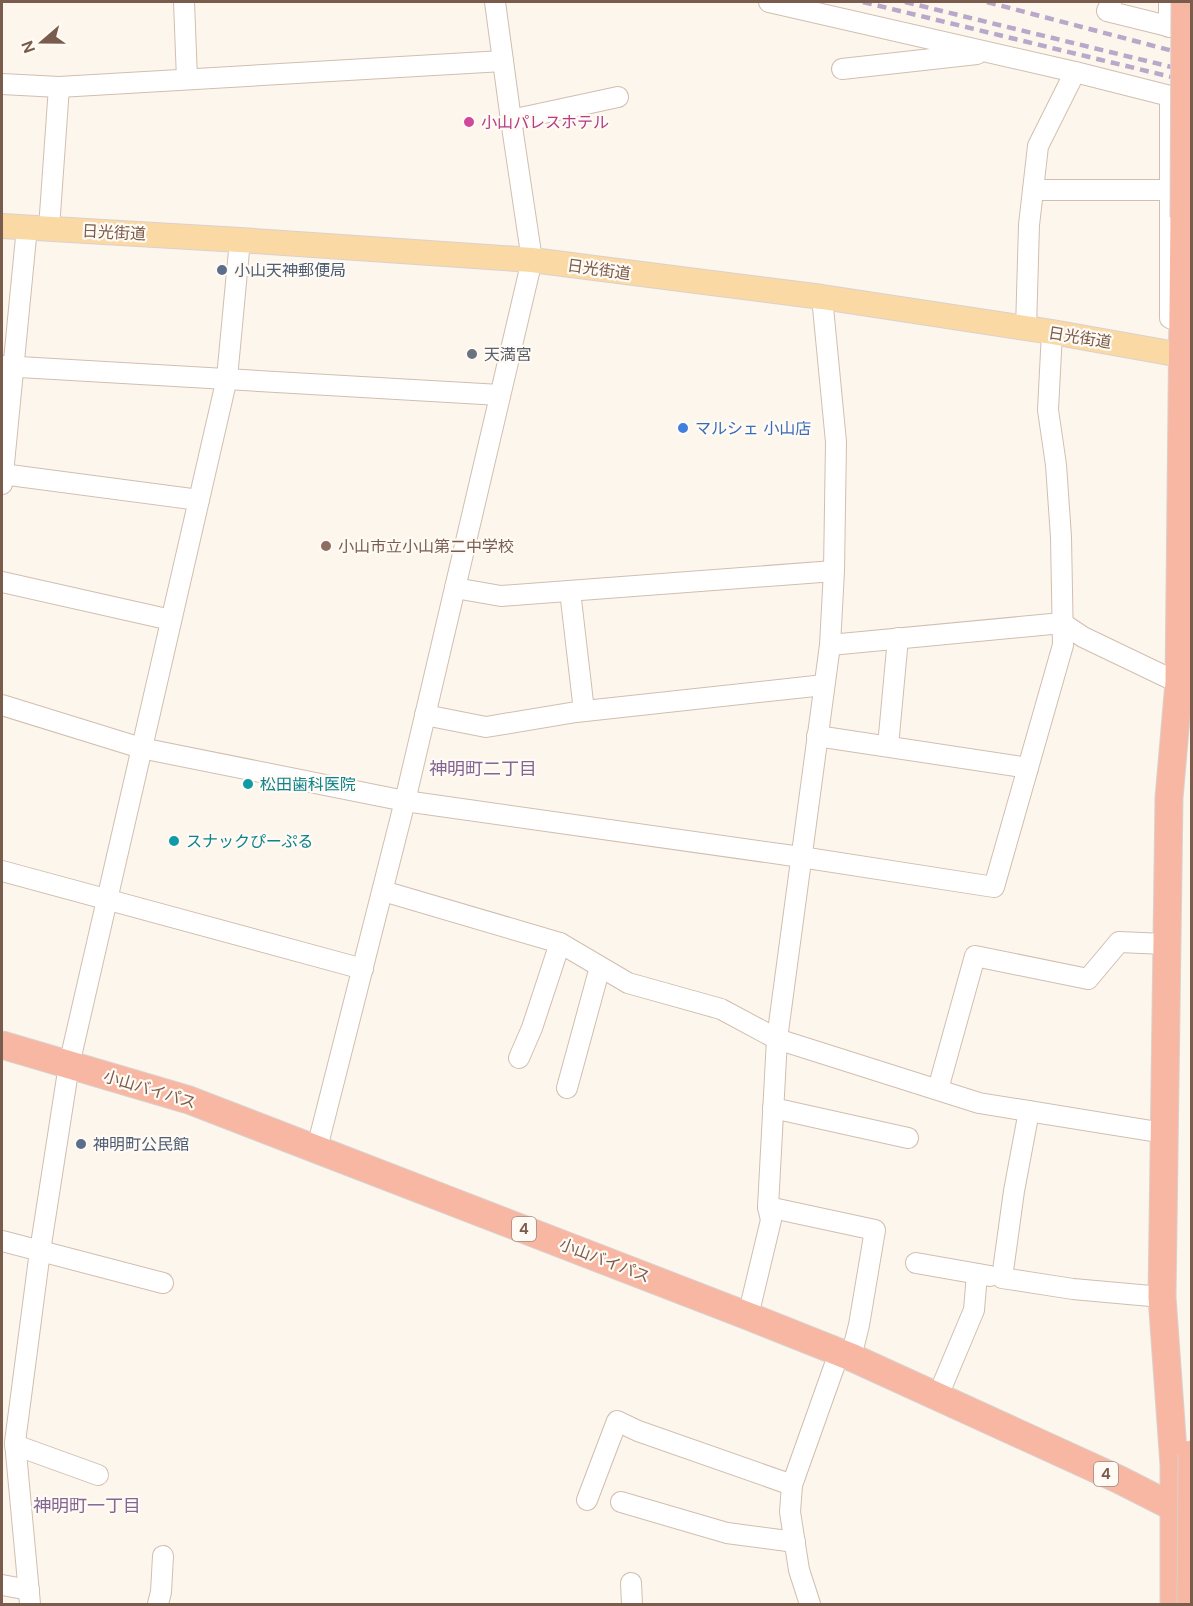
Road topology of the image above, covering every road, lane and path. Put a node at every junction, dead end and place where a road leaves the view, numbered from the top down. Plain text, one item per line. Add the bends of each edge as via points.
1 (184, 2) edge
2 (495, 2) edge
3 (769, 2) edge
4 (1111, 2) edge
5 (1169, 2) edge
6 (1185, 2) edge
7 (1169, 27) junction
8 (1191, 32) edge
9 (992, 52) junction
10 (503, 60) junction
11 (842, 69) dead end
12 (1075, 72) junction
13 (187, 79) junction
14 (2, 84) edge
15 (59, 87) junction
16 (618, 97) dead end
17 (510, 120) junction
18 (1033, 190) junction
19 (1169, 190) junction
20 (2, 226) edge
21 (38, 228) junction
22 (240, 240) junction
23 (532, 260) junction
24 (822, 297) junction
25 (1184, 328) junction
26 (1026, 329) junction
27 (1052, 332) junction
28 (1187, 356) edge
29 (7, 367) edge
30 (227, 378) junction
31 (500, 394) junction
32 (2, 479) edge
33 (199, 500) junction
34 (834, 571) junction
35 (2, 582) edge
36 (455, 588) junction
37 (570, 591) junction
38 (171, 620) junction
39 (1062, 623) junction
40 (898, 638) junction
41 (830, 645) junction
42 (1179, 683) junction
43 (824, 685) junction
44 (2, 705) edge
45 (584, 711) junction
46 (425, 715) junction
47 (817, 736) junction
48 (888, 746) junction
49 (141, 748) junction
50 (1028, 768) junction
51 (405, 801) junction
52 (801, 857) junction
53 (2, 871) edge
54 (383, 891) junction
55 (107, 898) junction
56 (560, 944) junction
57 (1165, 944) junction
58 (600, 967) junction
59 (363, 969) junction
60 (777, 1039) junction
61 (2, 1045) edge
62 (519, 1059) dead end
63 (69, 1065) junction
64 (567, 1088) dead end
65 (938, 1089) junction
66 (773, 1108) junction
67 (1029, 1111) junction
68 (1164, 1133) junction
69 (908, 1138) dead end
70 (317, 1148) junction
71 (768, 1207) junction
72 (2, 1241) edge
73 (40, 1251) junction
74 (916, 1263) dead end
75 (977, 1274) junction
76 (1002, 1278) junction
77 (163, 1283) dead end
78 (1162, 1297) junction
79 (748, 1316) junction
80 (845, 1355) junction
81 (937, 1398) junction
82 (11, 1442) edge
83 (1191, 1454) edge
84 (98, 1475) dead end
85 (792, 1485) junction
86 (587, 1500) dead end
87 (621, 1502) dead end
88 (1183, 1512) edge
89 (795, 1542) junction
90 (163, 1556) dead end
91 (631, 1583) dead end
92 (2, 1584) edge
93 (30, 1597) edge
94 (158, 1605) edge
95 (632, 1605) edge
96 (810, 1605) edge
97 (1174, 1605) edge
98 (1191, 1605) edge

1 - 13 street
2 - 10 street
3 - 9 street
4 - 7 street via 1107,11
5 - 7 street
6 - 25 highway, bridge
7 - 8 street
9 - 11 street
9 - 12 street
10 - 13 street
10 - 17 street
12 - 18 street via 1038,146
12 - 19 street via 1170,96
13 - 15 street
14 - 15 street
15 - 21 street
16 - 17 street
17 - 23 street
18 - 19 street
18 - 26 street
19 - 25 street via 1170,318
20 - 21 main road, 日光街道
21 - 22 main road, 日光街道
21 - 29 street
22 - 23 main road, 日光街道
22 - 30 street
23 - 24 main road, 日光街道
23 - 31 street
24 - 26 main road, 日光街道
24 - 34 street via 836,442
25 - 28 highway
26 - 27 main road, 日光街道
27 - 28 main road, 日光街道
27 - 39 street via 1048,410 1056,465
28 - 42 highway
29 - 30 street
29 - 32 street
30 - 31 street
30 - 33 street
31 - 36 street
32 - 33 street
33 - 38 street
34 - 37 street
34 - 41 street
35 - 38 street
36 - 37 street via 501,597
36 - 46 street
37 - 45 street
38 - 49 street
39 - 40 street
39 - 42 street
39 - 50 street via 1063,645
40 - 41 street
40 - 48 street
41 - 43 street
42 - 57 highway via 1168,798
43 - 45 street
43 - 47 street
44 - 49 street
45 - 46 street via 486,727
46 - 51 street
47 - 48 street
47 - 52 street
48 - 50 street
49 - 51 street
49 - 55 street
50 - 52 street via 994,887
51 - 52 street
51 - 54 street
52 - 60 street
53 - 55 street
54 - 56 street
54 - 59 street
55 - 59 street
55 - 63 street
56 - 58 street
56 - 62 street
57 - 65 street via 1119,942 1088,979 975,956
57 - 68 highway
58 - 60 street via 628,983 721,1009
58 - 64 street
59 - 70 street
60 - 65 street
60 - 66 street
61 - 63 highway, 小山バイパス / 4
63 - 70 highway, 小山バイパス / 4 via 189,1100
63 - 73 street
65 - 67 street via 979,1103
66 - 69 street
66 - 71 street
67 - 68 street
67 - 76 street
68 - 78 highway
70 - 79 highway, 小山バイパス / 4
71 - 79 street via 771,1220
71 - 80 street via 875,1230 859,1325
72 - 73 street
73 - 77 street
73 - 82 street
74 - 75 street
75 - 76 street
75 - 81 street via 974,1310
76 - 78 street
78 - 88 highway via 1174,1465
79 - 80 highway, 小山バイパス / 4
80 - 81 highway, 小山バイパス / 4
80 - 85 street
81 - 88 highway, 小山バイパス / 4
82 - 84 street
82 - 93 street
83 - 98 highway, bridge
85 - 86 street via 617,1421
85 - 89 street via 790,1512
87 - 89 street via 728,1533
88 - 97 highway
89 - 96 street
90 - 94 street
91 - 95 street
92 - 93 street

